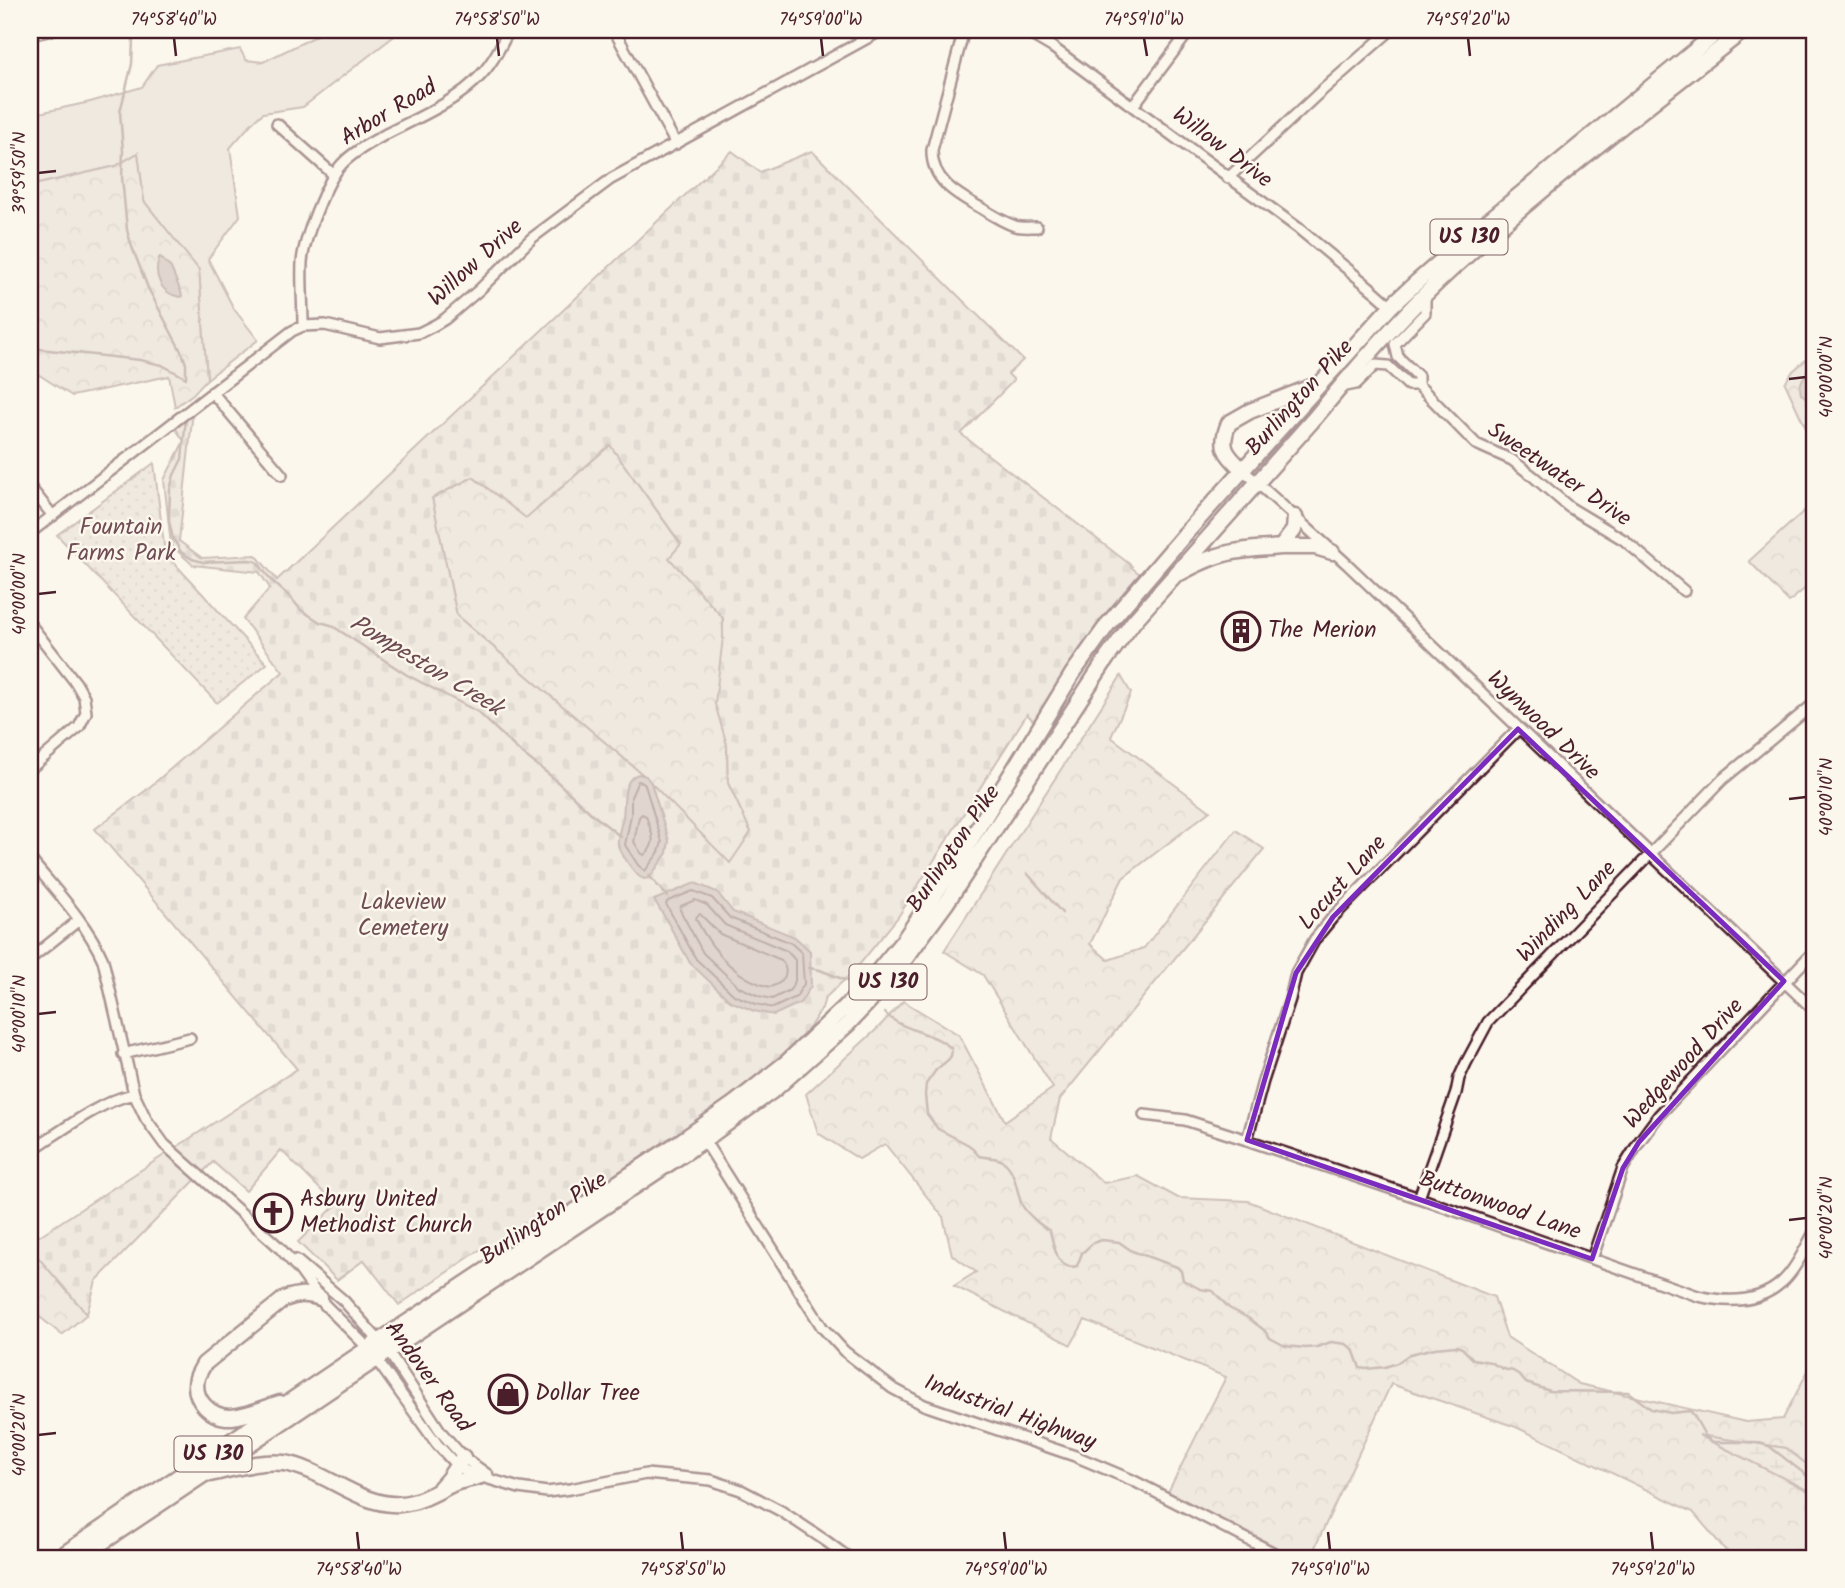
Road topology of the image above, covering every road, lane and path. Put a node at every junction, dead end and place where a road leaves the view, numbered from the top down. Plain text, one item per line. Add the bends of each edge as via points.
1 (52, 30) edge
2 (509, 30) edge
3 (614, 30) edge
4 (882, 30) edge
5 (964, 30) edge
6 (1023, 30) edge
7 (1190, 30) edge
8 (1391, 30) edge
9 (1720, 30) edge
10 (1744, 30) edge
11 (30, 35) edge
12 (1133, 106) junction
13 (277, 124) dead end
14 (676, 144) junction
15 (334, 175) junction
16 (1228, 178) junction
17 (1037, 227) dead end
18 (1425, 295) junction
19 (1391, 306) junction
20 (303, 326) junction
21 (1321, 383) junction
22 (1418, 385) junction
23 (1340, 387) junction
24 (212, 392) junction
25 (1243, 470) junction
26 (282, 475) dead end
27 (1257, 481) junction
28 (30, 487) edge
29 (53, 516) junction
30 (1295, 517) junction
31 (30, 533) edge
32 (1281, 547) junction
33 (1332, 552) junction
34 (1173, 577) junction
35 (1684, 591) dead end
36 (30, 624) edge
37 (1815, 703) edge
38 (1518, 729) junction
39 (30, 769) edge
40 (1650, 854) junction
41 (30, 859) edge
42 (79, 920) junction
43 (1815, 950) edge
44 (30, 959) edge
45 (1784, 981) junction
46 (1815, 1011) edge
47 (190, 1038) dead end
48 (123, 1054) junction
49 (134, 1094) junction
50 (1144, 1115) dead end
51 (704, 1140) junction
52 (1247, 1140) junction
53 (30, 1151) edge
54 (1419, 1198) junction
55 (1815, 1231) edge
56 (279, 1247) junction
57 (1592, 1259) junction
58 (320, 1298) junction
59 (377, 1350) junction
60 (295, 1399) junction
61 (460, 1461) junction
62 (201, 1476) junction
63 (488, 1478) junction
64 (434, 1494) junction
65 (58, 1558) edge
66 (79, 1558) edge
67 (849, 1558) edge
68 (1284, 1558) edge

1 - 11 street
2 - 15 street, Arbor Road via 497,54 473,83 359,149
3 - 14 street
4 - 14 street, Willow Drive
5 - 17 street via 932,150 936,173 950,190 1004,222
6 - 12 street, Willow Drive
7 - 12 street
8 - 16 street
9 - 19 highway, Burlington Pike / US 130
10 - 18 highway, Burlington Pike / US 130 via 1538,196
12 - 16 street, Willow Drive
13 - 15 street
14 - 20 street, Willow Drive via 611,179 532,238 479,290 419,333 380,338 325,325
15 - 20 street, Arbor Road via 302,260
16 - 19 street, Willow Drive via 1298,228
18 - 22 street, Sweetwater Drive via 1425,313 1395,344 1398,357 1418,376
18 - 23 highway, Burlington Pike / US 130
19 - 21 highway, Burlington Pike / US 130
20 - 24 street
21 - 25 highway, Burlington Pike / US 130
21 - 25 highway via 1229,423 1224,450
22 - 23 street, Sweetwater Drive via 1408,385 1388,366 1375,365 1356,384
22 - 35 street, Sweetwater Drive via 1476,444 1511,460 1569,507 1624,540
23 - 27 highway, Burlington Pike / US 130
24 - 26 street
24 - 29 street
25 - 27 street, Wynwood Drive
25 - 59 highway, Burlington Pike / US 130 via 1102,632 959,859 904,941 860,993 787,1062 735,1103
27 - 30 street, Wynwood Drive
27 - 34 highway, Burlington Pike / US 130
28 - 29 street
29 - 31 street
30 - 32 highway via 1294,530
30 - 33 street, Wynwood Drive
32 - 33 highway
32 - 34 highway via 1223,554
33 - 38 street, Wynwood Drive
34 - 51 highway, Burlington Pike / US 130 via 1114,649 947,902 891,978 847,1025 775,1089
36 - 39 street via 76,683 86,713 79,727
37 - 40 street, Winding Lane via 1723,779
38 - 40 street, Wynwood Drive
38 - 52 street, Locust Lane via 1315,939 1296,973
40 - 45 street, Wynwood Drive
40 - 54 street, Winding Lane via 1488,1022 1459,1078
41 - 42 street, Andover Road
42 - 44 street
42 - 48 street, Andover Road via 103,960
43 - 45 street, Wedgewood Drive
45 - 46 street, Wynwood Drive
45 - 57 street, Wedgewood Drive via 1639,1142 1623,1168
47 - 48 street
48 - 49 street, Andover Road
49 - 53 street via 99,1108
49 - 56 street, Andover Road via 164,1144
50 - 52 street, Buttonwood Lane via 1185,1120
51 - 59 highway, Burlington Pike / US 130
51 - 68 street, Industrial Highway via 822,1327 844,1351 892,1388 924,1405 1132,1480
52 - 54 street, Buttonwood Lane
54 - 57 street, Buttonwood Lane
55 - 57 street, Buttonwood Lane via 1783,1282 1767,1293 1740,1301 1698,1296
56 - 58 street, Andover Road
56 - 59 street, Andover Road via 343,1300
58 - 59 street, Andover Road
58 - 60 highway via 298,1294 284,1300 204,1363 197,1378 197,1395 204,1406 228,1417
59 - 60 highway, Burlington Pike / US 130
59 - 61 street, Andover Road
59 - 61 street, Andover Road via 437,1444
59 - 62 highway, Burlington Pike / US 130
60 - 65 highway, Burlington Pike / US 130
61 - 63 street, Andover Road
61 - 63 street, Andover Road via 472,1474
61 - 64 highway
62 - 64 highway via 254,1464 285,1463 385,1504
62 - 66 highway, Burlington Pike / US 130
63 - 64 highway via 457,1482
63 - 67 street via 547,1492 646,1474 711,1479 781,1511

